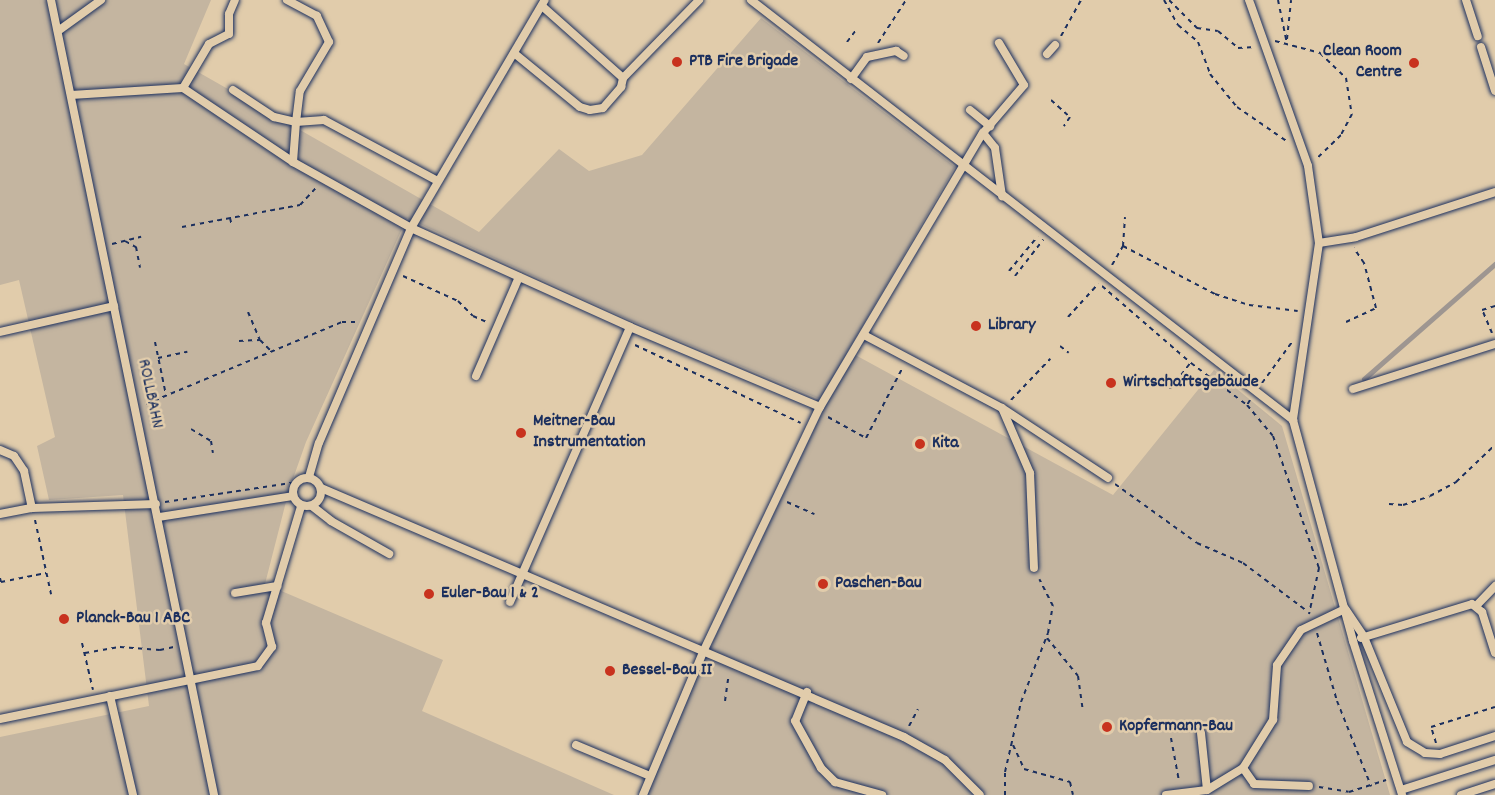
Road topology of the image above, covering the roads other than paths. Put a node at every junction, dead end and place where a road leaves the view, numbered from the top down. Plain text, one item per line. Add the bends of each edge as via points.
1 (51, 0) edge
2 (100, 0) edge
3 (235, 0) edge
4 (287, 0) edge
5 (699, 0) edge
6 (751, 0) edge
7 (1249, 0) edge
8 (1466, 0) edge
9 (544, 3) edge
10 (58, 31) junction
11 (1478, 36) dead end
12 (999, 43) dead end
13 (1055, 45) road end
14 (1481, 47) dead end
15 (514, 53) junction
16 (1047, 54) dead end
17 (904, 56) dead end
18 (623, 78) junction
19 (851, 79) junction
20 (183, 88) junction
21 (233, 90) dead end
22 (1495, 92) edge
23 (71, 95) junction
24 (970, 110) dead end
25 (296, 122) junction
26 (990, 126) junction
27 (983, 133) junction
28 (293, 162) junction
29 (963, 166) junction
30 (438, 181) junction
31 (1495, 192) edge
32 (1002, 196) junction
33 (411, 228) junction
34 (1319, 243) junction
35 (519, 277) junction
36 (114, 306) junction
37 (630, 327) junction
38 (0, 332) edge
39 (864, 335) junction
40 (1495, 344) edge
41 (476, 376) dead end
42 (1353, 389) dead end
43 (820, 407) junction
44 (1002, 408) junction
45 (1293, 420) junction
46 (0, 450) edge
47 (309, 477) junction
48 (1107, 478) road end
49 (321, 488) junction
50 (293, 496) junction
51 (156, 504) junction
52 (302, 506) junction
53 (312, 506) junction
54 (32, 508) junction
55 (0, 514) edge
56 (159, 517) junction
57 (389, 554) dead end
58 (1034, 568) road end
59 (522, 572) junction
60 (278, 586) junction
61 (1495, 586) edge
62 (235, 593) dead end
63 (510, 602) dead end
64 (1476, 606) junction
65 (1345, 609) junction
66 (1364, 637) junction
67 (1353, 641) junction
68 (703, 652) junction
69 (1495, 653) edge
70 (191, 678) junction
71 (807, 692) junction
72 (110, 696) junction
73 (0, 719) edge
74 (1201, 733) dead end
75 (1495, 736) edge
76 (576, 745) dead end
77 (1495, 760) edge
78 (1243, 768) junction
79 (650, 776) junction
80 (1495, 784) edge
81 (1309, 786) road end
82 (1207, 789) junction
83 (1402, 792) edge
84 (1173, 794) edge
85 (133, 795) edge
86 (214, 795) edge
87 (643, 795) edge
88 (882, 795) edge
89 (980, 795) edge
90 (1461, 795) edge

1 - 10 lane, ROLLBAHN
2 - 10 lane
3 - 20 lane via 229,14 229,34 209,44
4 - 25 lane via 317,16 329,42 300,91
5 - 18 lane
6 - 19 lane
7 - 34 lane via 1308,166
8 - 11 lane
9 - 15 lane
9 - 18 lane
10 - 23 lane, ROLLBAHN
12 - 26 lane via 1024,84
13 - 16 lane
14 - 22 lane
15 - 18 lane via 580,107 590,110 603,108 621,87
15 - 30 lane
17 - 19 lane via 896,51 867,57
19 - 29 lane
20 - 23 lane
20 - 28 lane
21 - 25 lane via 274,117
23 - 36 lane, ROLLBAHN
24 - 26 lane
25 - 28 lane
25 - 30 lane via 324,120 341,127
26 - 27 lane
27 - 29 lane
27 - 32 lane via 994,148
28 - 33 lane
29 - 32 lane
29 - 39 lane
30 - 33 lane
31 - 34 lane via 1356,237
32 - 45 lane
33 - 35 lane
33 - 47 lane via 319,443
34 - 45 lane
35 - 37 lane
35 - 41 lane
36 - 38 lane
36 - 51 lane, ROLLBAHN
37 - 43 lane
37 - 59 lane
39 - 43 lane
39 - 44 lane
40 - 42 lane
43 - 68 lane
44 - 48 lane
44 - 58 lane via 1030,473
45 - 65 lane
46 - 54 lane via 14,456 24,471
47 - 49 lane
47 - 50 lane via 297,482
49 - 53 lane via 319,500
49 - 59 lane
50 - 52 lane
50 - 56 lane
51 - 54 lane
51 - 56 lane, ROLLBAHN
52 - 53 lane
52 - 60 lane
53 - 57 lane
54 - 55 lane
56 - 70 lane, ROLLBAHN
59 - 63 lane
59 - 68 lane
60 - 62 lane
60 - 70 lane via 266,623 272,647 258,666
61 - 64 lane
64 - 66 lane via 1472,603
64 - 69 lane via 1482,612
65 - 66 lane
65 - 67 lane
65 - 78 lane via 1301,630 1277,665 1272,720
66 - 67 lane
66 - 75 lane via 1407,742 1425,753 1440,754
67 - 83 lane
68 - 71 lane
68 - 79 lane
70 - 72 lane
70 - 86 lane, ROLLBAHN
71 - 88 lane via 795,721 820,768 835,782
71 - 89 lane via 945,760
72 - 73 lane
72 - 85 lane
74 - 82 lane
76 - 79 lane
77 - 83 lane
78 - 81 lane via 1254,784
78 - 82 lane
79 - 87 lane
80 - 90 lane
82 - 84 lane

